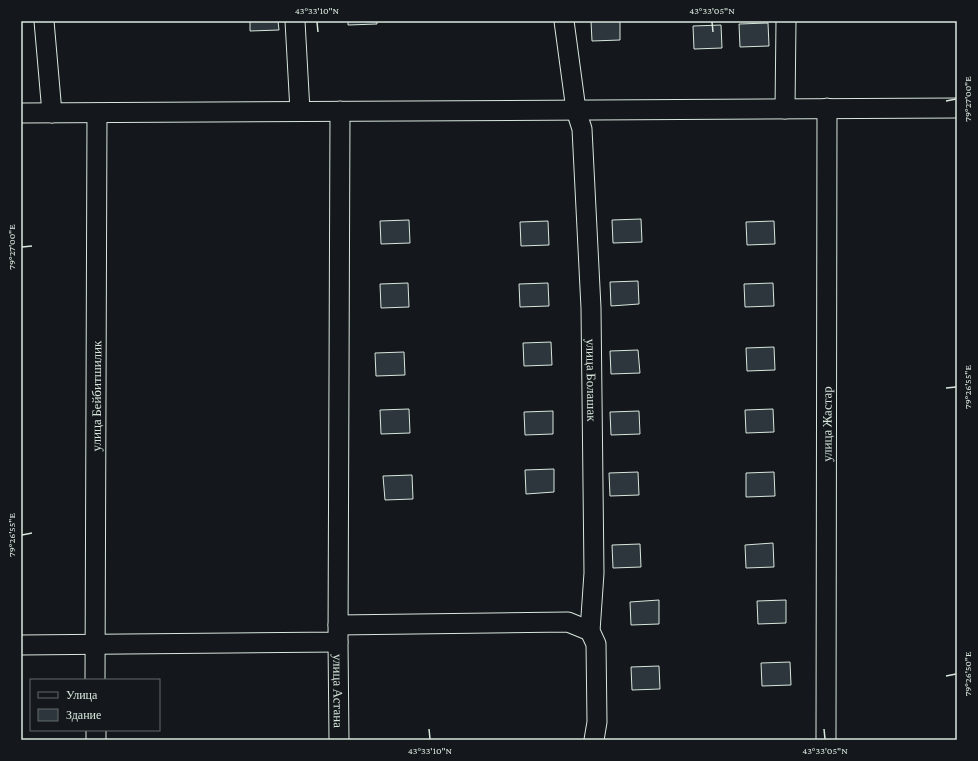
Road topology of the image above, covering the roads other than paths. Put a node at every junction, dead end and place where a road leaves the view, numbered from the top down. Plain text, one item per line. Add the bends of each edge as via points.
1 (44, 21) edge
2 (295, 21) edge
3 (564, 21) edge
4 (786, 21) edge
5 (827, 108) junction
6 (957, 108) edge
7 (785, 109) junction
8 (576, 110) junction
9 (300, 111) junction
10 (340, 111) junction
11 (97, 112) junction
12 (21, 113) edge
13 (52, 113) junction
14 (590, 631) junction
15 (338, 634) junction
16 (95, 644) junction
17 (21, 645) edge
18 (95, 679) edge
19 (339, 740) edge
20 (594, 740) edge
21 (826, 740) edge

1 - 13 street
2 - 9 street
3 - 8 street, улица Болашак
4 - 7 street
5 - 6 street
5 - 7 street
5 - 21 street, улица Жастар
7 - 8 street
8 - 10 street
8 - 14 street, улица Болашак via 582,129 591,308 594,573
9 - 10 street
9 - 11 street
10 - 15 street, улица Астана
11 - 13 street
11 - 16 street, улица Бейбитшилик
12 - 13 street
14 - 15 street via 568,622
14 - 20 street, улица Болашак via 596,644 597,722
15 - 16 street
15 - 19 street, улица Астана
16 - 17 street
16 - 18 street, улица Бейбитшилик

